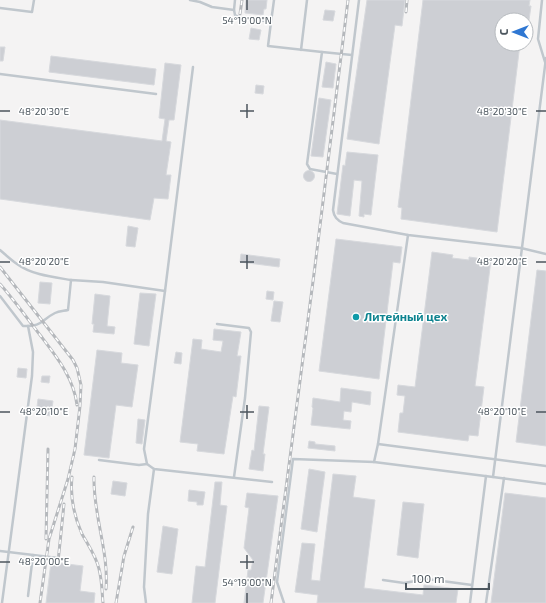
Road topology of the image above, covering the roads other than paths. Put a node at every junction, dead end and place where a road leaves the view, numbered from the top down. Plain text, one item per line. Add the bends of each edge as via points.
1 (34, 0) edge
2 (190, 0) edge
3 (235, 0) edge
4 (274, 0) edge
5 (307, 0) edge
6 (359, 0) edge
7 (542, 0) edge
8 (0, 8) edge
9 (234, 10) junction
10 (271, 22) junction
11 (301, 50) junction
12 (322, 52) junction
13 (352, 55) junction
14 (546, 58) edge
15 (546, 63) edge
16 (193, 67) dead end
17 (0, 74) edge
18 (156, 94) dead end
19 (337, 174) junction
20 (408, 235) junction
21 (521, 248) junction
22 (0, 250) edge
23 (546, 254) edge
24 (71, 280) junction
25 (164, 291) junction
26 (0, 296) edge
27 (3, 301) junction
28 (0, 303) edge
29 (217, 324) dead end
30 (28, 326) junction
31 (378, 444) junction
32 (496, 459) junction
33 (99, 460) dead end
34 (374, 462) junction
35 (147, 464) junction
36 (546, 466) edge
37 (154, 469) junction
38 (486, 476) junction
39 (234, 477) junction
40 (493, 477) junction
41 (504, 478) junction
42 (272, 482) dead end
43 (546, 484) edge
44 (0, 550) edge
45 (8, 552) junction
46 (33, 555) junction
47 (58, 558) dead end
48 (383, 580) dead end
49 (472, 585) junction
50 (28, 596) dead end
51 (2, 603) edge
52 (146, 603) edge
53 (284, 603) edge
54 (470, 603) edge
55 (486, 603) edge

1 - 8 lane via 32,12
2 - 9 lane
3 - 9 lane
4 - 10 lane
5 - 11 lane
6 - 13 lane
7 - 15 lane via 538,39
9 - 10 lane via 235,15 239,17
10 - 11 lane via 268,46
11 - 12 lane
12 - 13 lane
12 - 19 lane via 307,164 310,169
13 - 19 lane
14 - 15 lane
15 - 21 lane
16 - 25 lane
17 - 18 lane
19 - 20 lane via 332,210 337,220
20 - 21 lane
20 - 31 lane
21 - 23 lane
21 - 32 lane
22 - 24 lane via 17,265 30,271
24 - 25 lane
24 - 30 lane via 68,310 55,313 43,322
25 - 35 lane via 144,449
26 - 27 lane
27 - 28 lane
27 - 30 lane via 23,326
29 - 39 lane via 249,328 251,332
30 - 45 lane via 33,352 32,376
31 - 32 lane
31 - 34 lane
32 - 36 lane
32 - 40 lane
33 - 35 lane
34 - 38 lane
34 - 53 lane via 293,459 277,582
35 - 37 lane
37 - 39 lane
37 - 52 lane via 148,514 144,587
38 - 40 lane
38 - 49 lane
39 - 42 lane
40 - 41 lane
41 - 43 lane
41 - 55 lane
44 - 45 lane
45 - 46 lane
45 - 51 lane
46 - 47 lane
46 - 50 lane
48 - 49 lane via 404,583 427,579
49 - 54 lane

